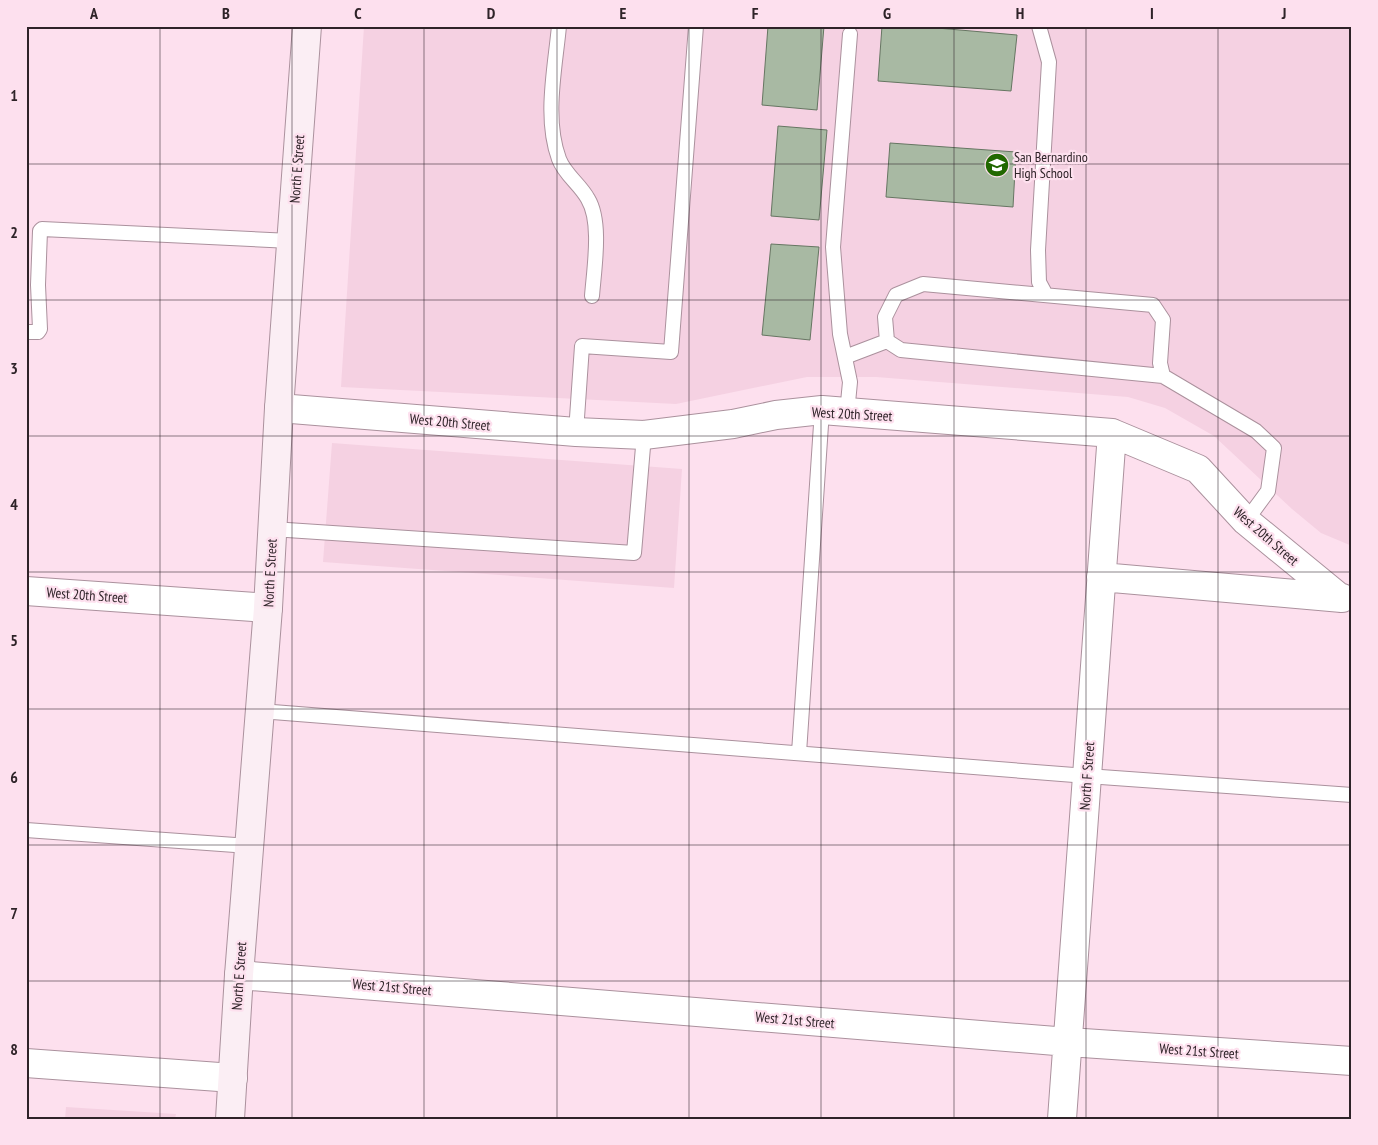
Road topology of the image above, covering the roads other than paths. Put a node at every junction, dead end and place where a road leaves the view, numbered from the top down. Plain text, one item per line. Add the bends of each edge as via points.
1 (308, 26) edge
2 (559, 26) edge
3 (696, 26) edge
4 (1039, 26) edge
5 (850, 34) dead end
6 (292, 241) junction
7 (33, 254) edge
8 (32, 284) edge
9 (1046, 295) junction
10 (592, 296) dead end
11 (26, 332) edge
12 (887, 341) junction
13 (845, 357) junction
14 (1163, 376) junction
15 (279, 408) junction
16 (835, 411) junction
17 (576, 432) junction
18 (1112, 433) junction
19 (644, 435) junction
20 (1246, 521) junction
21 (272, 529) junction
22 (1102, 577) junction
23 (26, 591) edge
24 (1346, 598) edge
25 (268, 608) junction
26 (260, 711) junction
27 (798, 753) junction
28 (1087, 776) junction
29 (1352, 795) edge
30 (26, 830) edge
31 (249, 846) junction
32 (239, 975) junction
33 (1068, 1042) junction
34 (1352, 1061) edge
35 (26, 1063) edge
36 (233, 1078) junction
37 (230, 1119) edge
38 (1062, 1119) edge

1 - 6 main road, North E Street
2 - 10 lane via 552,130 559,160 594,208
3 - 17 lane via 671,352 582,346
4 - 9 lane via 1049,62 1038,250 1039,282
5 - 13 lane via 833,247
6 - 7 lane via 42,229
6 - 15 main road, North E Street
7 - 8 lane
8 - 11 lane via 40,329 34,333
9 - 12 lane via 923,284 896,295 885,317
9 - 14 lane via 1153,305 1163,320 1160,363
12 - 13 lane
12 - 14 lane via 901,350
13 - 16 lane via 850,382
14 - 20 lane via 1256,431 1274,448 1268,491
15 - 17 street, West 20th Street
15 - 21 main road, North E Street
16 - 18 street, West 20th Street
16 - 19 street, West 20th Street via 776,415
16 - 27 lane
17 - 19 street, West 20th Street
18 - 20 street, West 20th Street via 1198,469
18 - 22 street, North F Street
19 - 21 lane via 634,552
20 - 24 street, West 20th Street
21 - 25 main road, North E Street
22 - 24 street, West 20th Street
22 - 28 street, North F Street
23 - 25 street, West 20th Street
25 - 26 main road, North E Street
26 - 27 lane
26 - 31 main road, North E Street
27 - 28 lane
28 - 29 lane
28 - 33 street, North F Street
30 - 31 lane
31 - 32 main road, North E Street
32 - 33 street, West 21st Street
32 - 36 main road, North E Street
33 - 34 street, West 21st Street
33 - 38 street, North F Street
35 - 36 street
36 - 37 main road, North E Street

